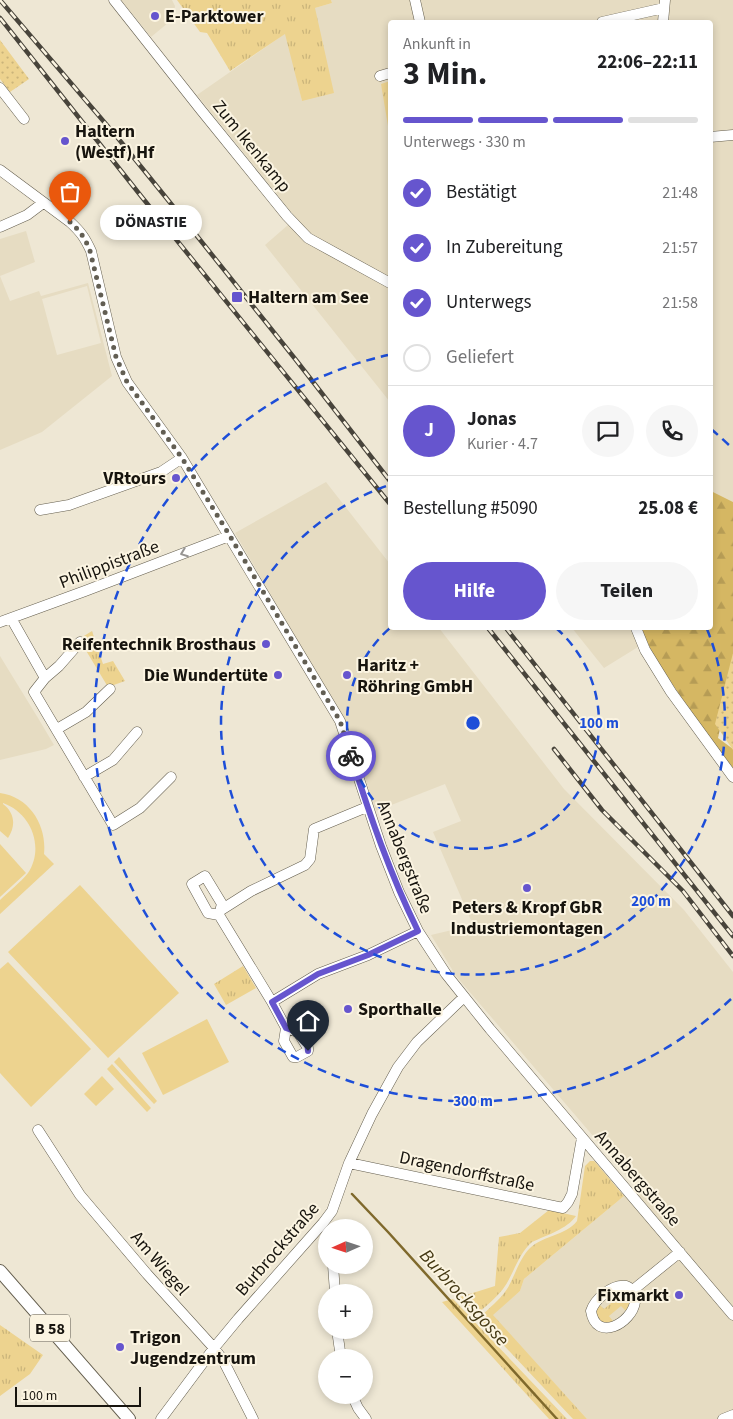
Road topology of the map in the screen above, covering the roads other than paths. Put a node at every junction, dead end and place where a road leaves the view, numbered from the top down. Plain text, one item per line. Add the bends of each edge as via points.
1 (114, 0) edge
2 (415, 0) edge
3 (665, 4) edge
4 (420, 20) edge
5 (609, 20) edge
6 (663, 20) edge
7 (0, 88) edge
8 (24, 119) dead end
9 (733, 135) edge
10 (713, 137) edge
11 (0, 170) edge
12 (44, 203) junction
13 (0, 226) edge
14 (388, 282) edge
15 (182, 458) junction
16 (40, 510) dead end
17 (230, 536) junction
18 (11, 618) junction
19 (0, 622) edge
20 (637, 630) edge
21 (80, 642) dead end
22 (45, 678) junction
23 (110, 689) dead end
24 (56, 729) junction
25 (137, 732) dead end
26 (84, 777) junction
27 (171, 777) dead end
28 (733, 777) edge
29 (367, 807) junction
30 (418, 931) junction
31 (464, 997) junction
32 (272, 1002) junction
33 (286, 1028) dead end
34 (38, 1130) dead end
35 (582, 1138) junction
36 (349, 1163) junction
37 (328, 1219) edge
38 (318, 1234) edge
39 (680, 1252) junction
40 (0, 1271) edge
41 (633, 1290) junction
42 (733, 1315) edge
43 (214, 1348) junction
44 (356, 1404) edge
45 (733, 1415) edge
46 (129, 1419) edge
47 (161, 1419) edge
48 (253, 1419) edge
49 (366, 1419) edge
50 (723, 1419) edge

1 - 14 street, Zum Ikenkamp via 308,238
2 - 4 street
3 - 5 street
3 - 6 street
7 - 8 street
9 - 10 street
11 - 12 street, Annabergstraße
12 - 13 street via 27,215
12 - 15 street, Annabergstraße via 80,231 86,240 116,357 127,382
15 - 16 street via 161,472 69,506
15 - 17 street, Annabergstraße
17 -> 18 street, Philippistraße
17 - 29 street, Annabergstraße via 340,721
18 - 19 street, Philippistraße
18 - 22 street
20 - 28 street via 671,692
21 - 22 street
22 - 24 street via 34,692
23 - 24 street via 86,712
24 - 26 street
25 - 26 street via 113,760
26 - 27 street via 113,825 140,808
29 - 30 street, Annabergstraße via 399,892
29 - 32 street via 314,829 310,859 304,865 251,891 220,912
30 - 31 street, Annabergstraße
30 - 32 street via 318,974
31 - 35 street, Annabergstraße
31 - 36 street, Burbrockstraße via 417,1042 398,1067
32 - 33 street
34 - 43 street, Am Wiegel via 80,1195
35 - 36 street, Dragendorffstraße via 572,1194 563,1208
35 - 39 street, Annabergstraße
36 - 37 street, Burbrockstraße
38 - 43 street, Burbrockstraße
39 - 41 street, Annabergstraße
39 - 42 street, Annabergstraße
40 - 46 main road, B 58
41 - 41 street via 626,1286 616,1288 596,1301 591,1311 594,1322 606,1328 628,1316 635,1301
43 - 47 street, Burbrockstraße
43 - 48 street, Am Wiegel
44 - 49 street
45 - 50 street

